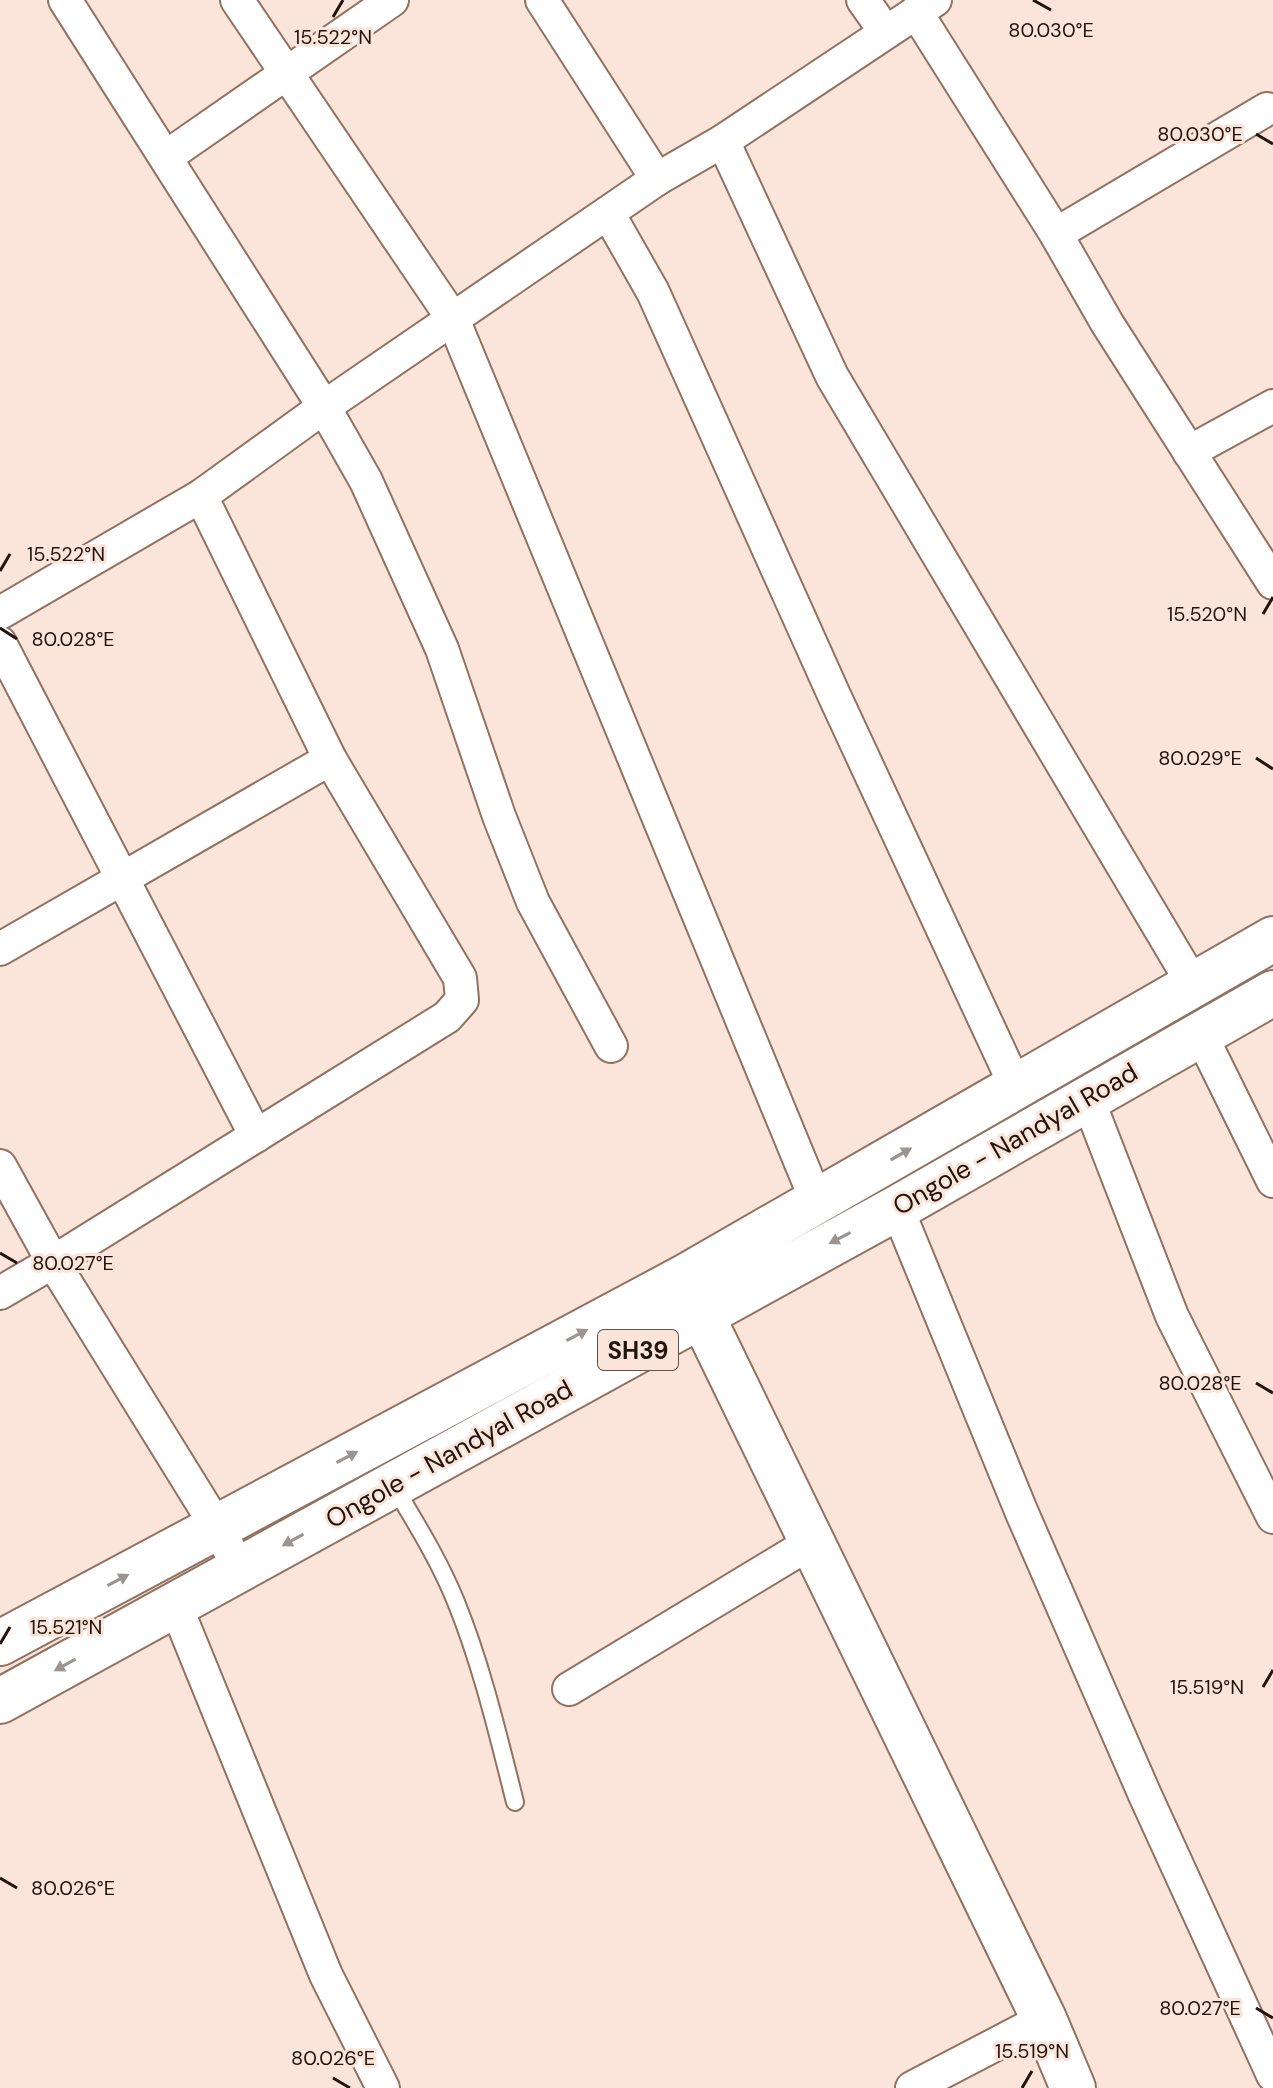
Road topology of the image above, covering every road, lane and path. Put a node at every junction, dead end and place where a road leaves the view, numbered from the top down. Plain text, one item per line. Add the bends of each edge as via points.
1 (65, 0) edge
2 (237, 0) edge
3 (392, 0) edge
4 (542, 0) edge
5 (863, 0) edge
6 (926, 6) edge
7 (885, 31) junction
8 (286, 74) junction
9 (1267, 109) dead end
10 (723, 141) junction
11 (166, 157) junction
12 (657, 179) junction
13 (608, 213) junction
14 (1056, 234) junction
15 (453, 319) junction
16 (1273, 406) edge
17 (324, 407) junction
18 (1189, 452) junction
19 (201, 496) junction
20 (1273, 583) edge
21 (0, 613) edge
22 (0, 643) edge
23 (330, 759) junction
24 (122, 879) junction
25 (1273, 939) edge
26 (0, 949) edge
27 (1193, 984) junction
28 (1273, 993) edge
29 (1200, 1033) junction
30 (611, 1046) dead end
31 (1016, 1087) junction
32 (1087, 1097) junction
33 (256, 1136) junction
34 (0, 1166) edge
35 (1273, 1181) edge
36 (817, 1202) junction
37 (897, 1208) junction
38 (53, 1262) junction
39 (0, 1293) edge
40 (692, 1296) junction
41 (393, 1485) junction
42 (1273, 1517) edge
43 (217, 1527) junction
44 (812, 1542) junction
45 (240, 1569) junction
46 (175, 1604) junction
47 (0, 1643) edge
48 (569, 1689) dead end
49 (0, 1701) edge
50 (515, 1802) dead end
51 (1044, 2019) junction
52 (1273, 2075) edge
53 (383, 2088) edge
54 (912, 2088) edge
55 (1073, 2088) edge

1 - 11 street
2 - 8 street
3 - 8 street
4 - 12 street
5 - 7 street
6 - 7 street
6 - 14 street
7 - 10 street
8 - 11 street
8 - 15 street
9 - 14 street
10 - 12 street
10 - 27 street via 832,376
11 - 17 street
12 - 13 street
13 - 15 street
13 - 31 street via 653,292
14 - 18 street
15 - 17 street
15 - 36 street
16 - 18 street
17 - 19 street
17 - 30 street via 412,577 533,902
18 - 20 street
19 - 21 street
19 - 23 street
22 - 24 street
23 - 24 street
23 - 33 street via 460,978 462,1000 447,1017
24 - 26 street
24 - 33 street
25 - 27 main road, Ongole - Nandyal Road / SH39
27 - 31 main road, Ongole - Nandyal Road / SH39
28 - 29 main road, Ongole - Nandyal Road / SH39
29 - 32 main road, Ongole - Nandyal Road / SH39
29 - 35 street
36 -> 31 main road, Ongole - Nandyal Road / SH39
32 - 37 main road, Ongole - Nandyal Road / SH39
32 - 42 street via 1172,1316
33 - 38 street
34 - 38 street
36 - 40 main road, Ongole - Nandyal Road / SH39
37 -> 40 main road, Ongole - Nandyal Road / SH39
37 - 52 street via 1028,1527
38 - 39 street
38 - 43 street
40 - 41 main road, Ongole - Nandyal Road / SH39
43 -> 40 main road, Ongole - Nandyal Road / SH39
40 - 44 main road
41 -> 45 main road, Ongole - Nandyal Road / SH39
41 - 50 lane via 456,1601 484,1681
43 - 45 street
47 -> 43 main road, Ongole - Nandyal Road / SH39
44 - 48 street
44 - 51 main road
45 - 46 main road, Ongole - Nandyal Road / SH39
46 -> 49 main road, Ongole - Nandyal Road / SH39
46 - 53 street via 326,1975
51 - 54 street
51 - 55 main road

